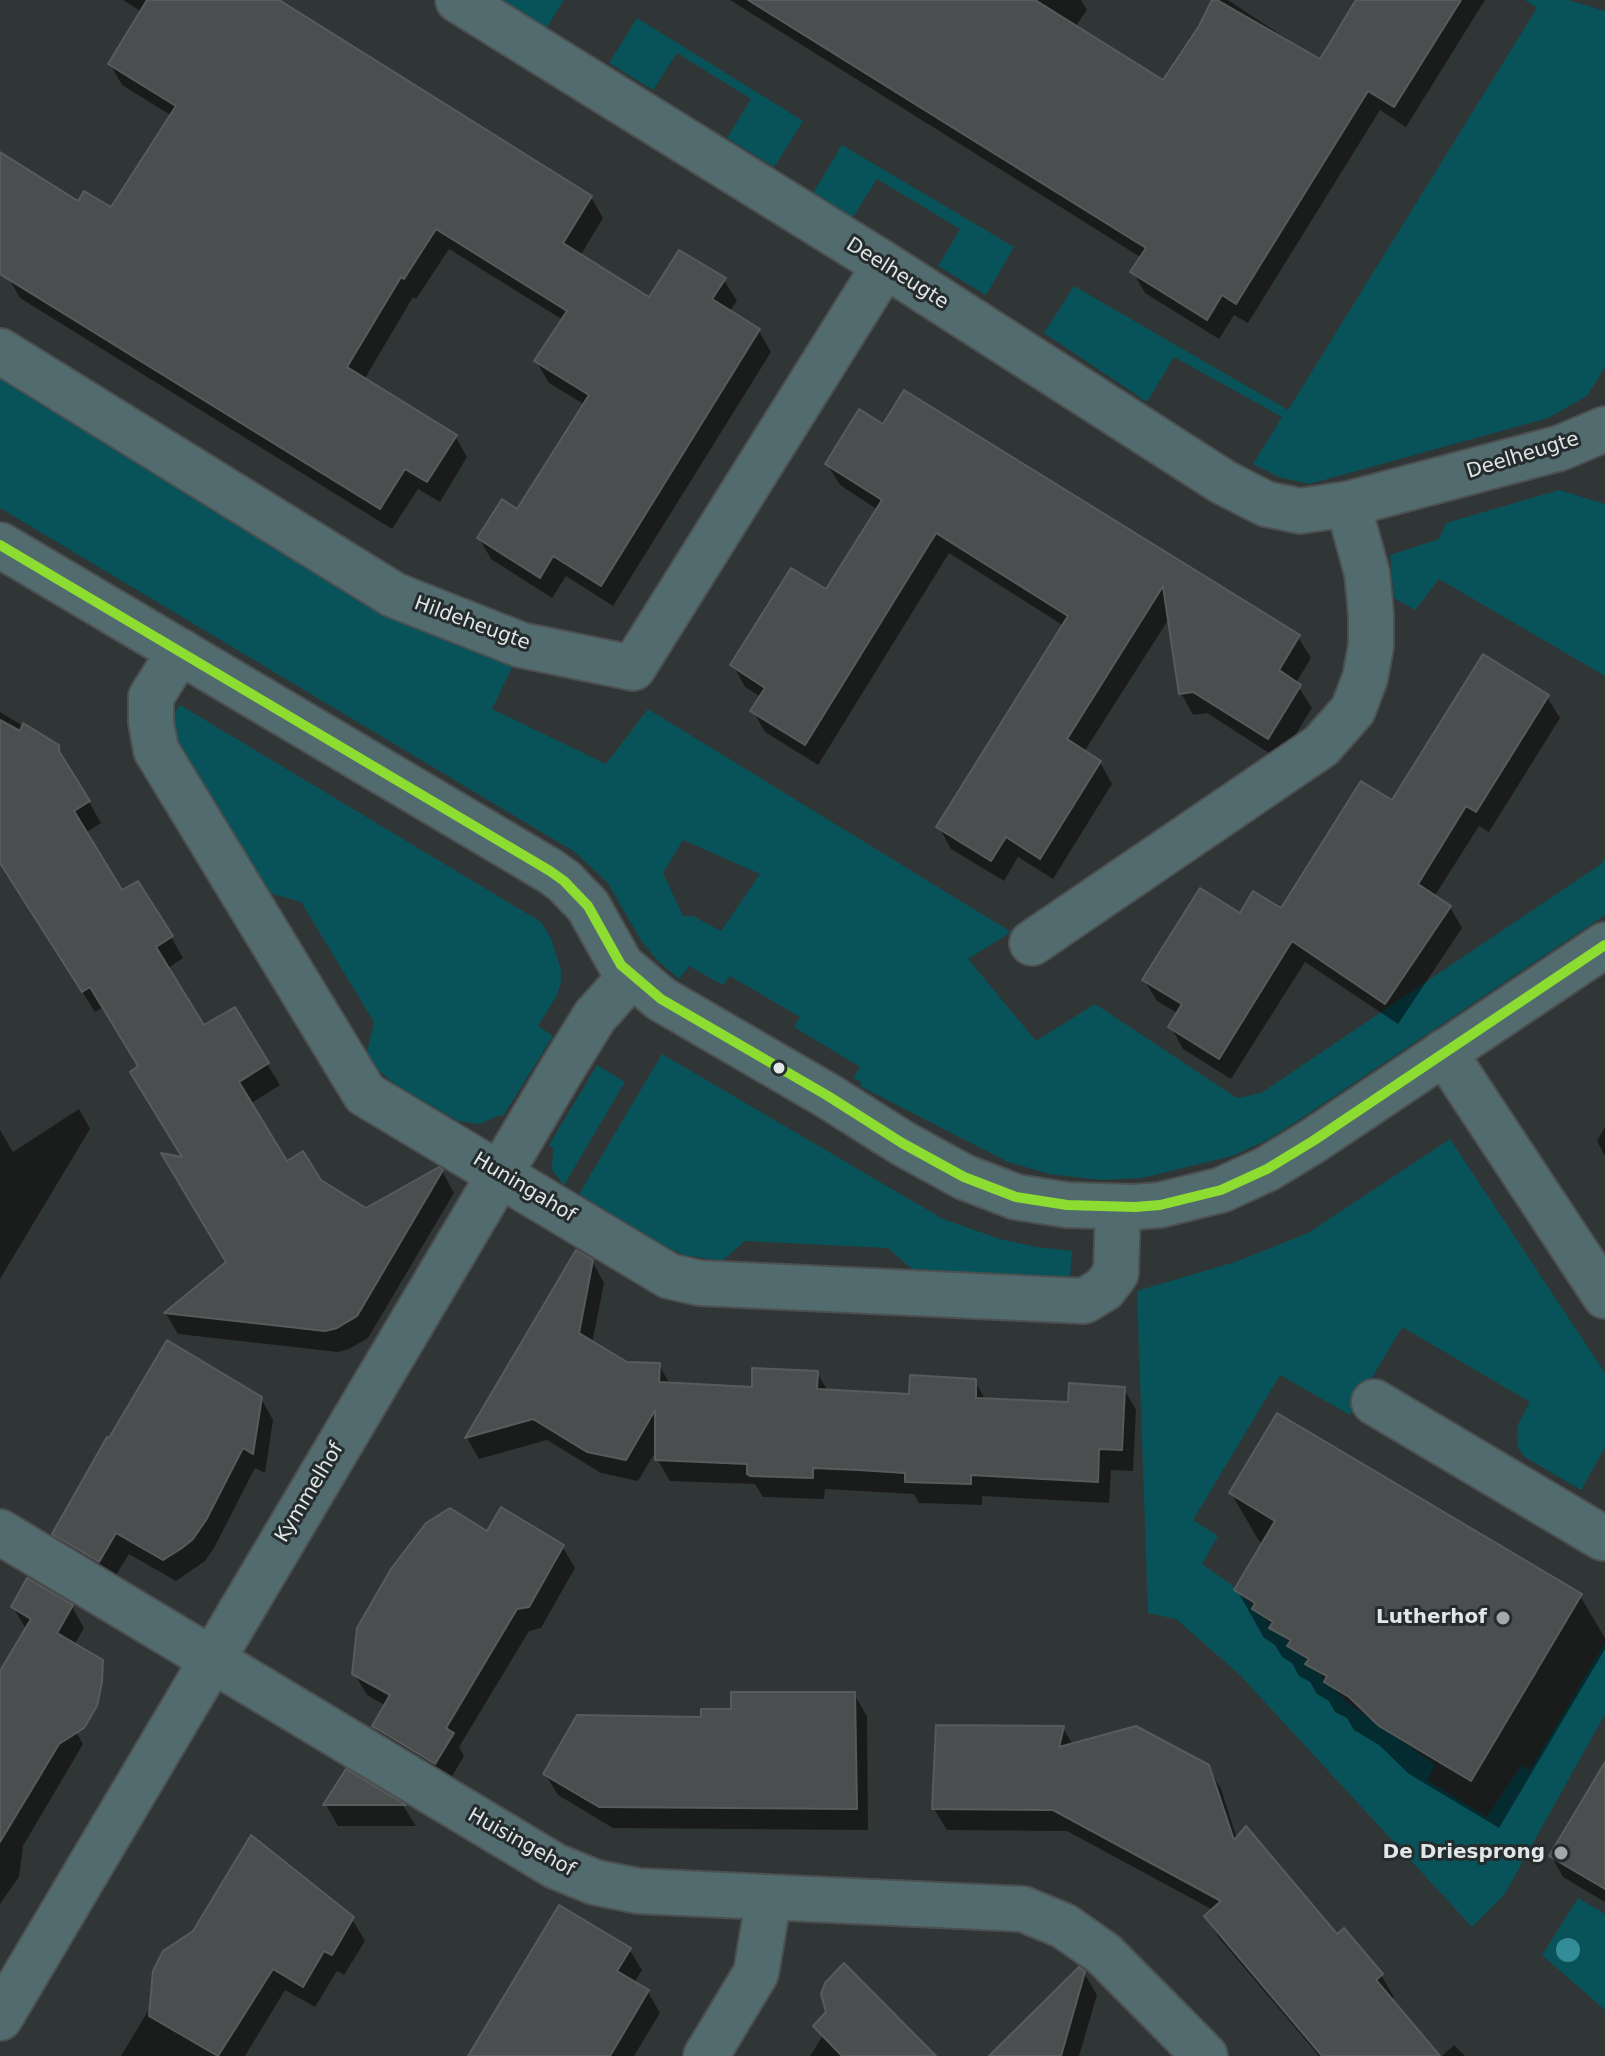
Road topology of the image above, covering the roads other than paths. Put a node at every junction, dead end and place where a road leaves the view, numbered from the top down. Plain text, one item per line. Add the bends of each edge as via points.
1 (458, 0) edge
2 (885, 265) junction
3 (0, 351) edge
4 (1605, 429) edge
5 (1348, 504) junction
6 (0, 545) edge
7 (180, 651) junction
8 (1032, 943) dead end
9 (1605, 945) edge
10 (631, 976) junction
11 (1444, 1052) junction
12 (501, 1175) junction
13 (1118, 1208) junction
14 (1605, 1296) edge
15 (1374, 1402) dead end
16 (0, 1532) edge
17 (1605, 1536) edge
18 (210, 1660) junction
19 (769, 1897) junction
20 (0, 2018) edge
21 (706, 2056) edge
22 (1205, 2056) edge

1 - 2 street, Deelheugte
2 - 3 street, Hildeheugte via 633,668 521,645 394,595
2 - 5 street, Deelheugte via 1223,482 1266,504 1300,511
4 - 5 street, Deelheugte via 1560,448
5 - 8 street via 1367,573 1371,614 1371,646 1353,710 1321,746
6 - 7 street
7 - 10 street via 557,876 588,906
7 - 12 street, Huningahof via 151,697 156,750 365,1094
9 - 11 street
10 - 12 street, Kymmelhof via 595,1016
10 - 13 street via 701,1024 964,1177 1016,1197
11 - 13 street via 1267,1169 1187,1199
11 - 14 street
12 - 13 street, Huningahof via 669,1276 699,1283 1084,1301 1104,1289 1116,1273
12 - 18 street, Kymmelhof
15 - 17 street
16 - 18 street, Huisingehof
18 - 19 street, Huisingehof via 555,1866 594,1882 638,1891
18 - 20 street, Kymmelhof
19 - 21 street via 756,1973
19 - 22 street, Huisingehof via 1023,1909 1064,1926 1104,1954

